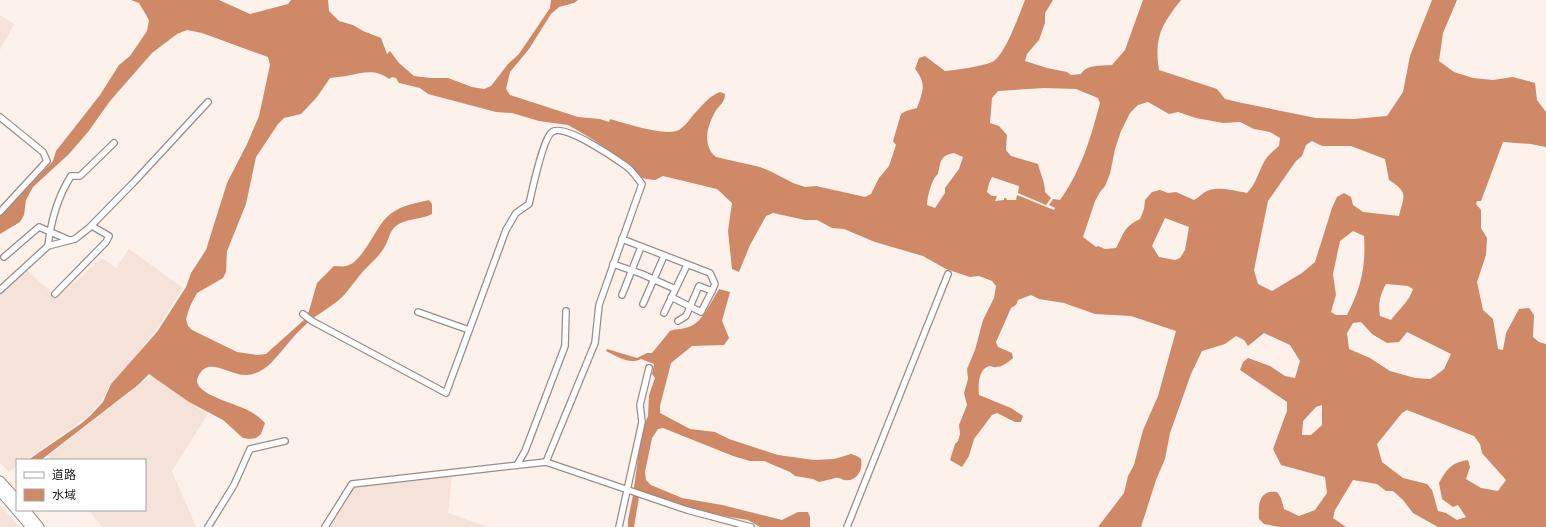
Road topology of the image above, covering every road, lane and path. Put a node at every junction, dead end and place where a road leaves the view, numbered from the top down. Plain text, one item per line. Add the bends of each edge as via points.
1 (208, 102) dead end
2 (0, 117) edge
3 (114, 143) dead end
4 (0, 212) edge
5 (92, 226) junction
6 (49, 232) junction
7 (622, 239) junction
8 (69, 240) junction
9 (48, 246) junction
10 (641, 247) junction
11 (664, 256) junction
12 (4, 257) dead end
13 (613, 264) junction
14 (687, 265) junction
15 (632, 270) junction
16 (948, 274) dead end
17 (654, 279) junction
18 (675, 289) junction
19 (0, 290) edge
20 (712, 291) junction
21 (55, 294) dead end
22 (622, 296) dead end
23 (671, 297) junction
24 (644, 304) dead end
25 (690, 306) junction
26 (566, 311) dead end
27 (418, 312) dead end
28 (664, 313) dead end
29 (304, 315) dead end
30 (678, 320) dead end
31 (469, 330) junction
32 (649, 368) dead end
33 (285, 441) dead end
34 (546, 462) junction
35 (517, 465) junction
36 (0, 481) edge
37 (0, 491) edge
38 (630, 491) junction
39 (12, 497) edge
40 (21, 511) edge
41 (26, 511) edge
42 (31, 527) edge
43 (39, 527) edge
44 (208, 527) edge
45 (325, 527) edge
46 (619, 527) edge
47 (751, 527) edge
48 (847, 527) edge

1 - 5 street
2 - 4 street via 43,152 47,161
3 - 6 street via 80,176 71,176 61,192
5 - 8 street via 75,239
5 - 21 street via 109,236 106,242
6 - 8 street
6 - 9 street
6 - 12 street via 39,227
7 - 10 street
7 - 13 street
7 - 31 street via 642,184 627,167 595,144 568,133 553,131 545,143 529,204 516,213 506,230
8 - 9 street
9 - 19 street
10 - 11 street
10 - 15 street
11 - 14 street
11 - 17 street
13 - 15 street
13 - 34 street via 599,305 595,343
14 - 18 street
14 - 20 street via 710,274 715,284
15 - 17 street
15 - 22 street
16 - 48 street
17 - 18 street
17 - 24 street
18 - 23 street
20 - 25 street via 699,286
20 - 25 street via 701,312
23 - 25 street
23 - 28 street
25 - 30 street via 686,316
26 - 35 street via 565,346
27 - 31 street
29 - 31 street via 446,392
32 - 38 street via 640,405 642,422
33 - 44 street via 250,449 234,485
34 - 35 street
34 - 38 street
35 - 45 street via 352,484
36 - 39 main road
37 - 39 main road
38 - 46 street
38 - 47 street
40 - 42 main road
41 - 43 main road

